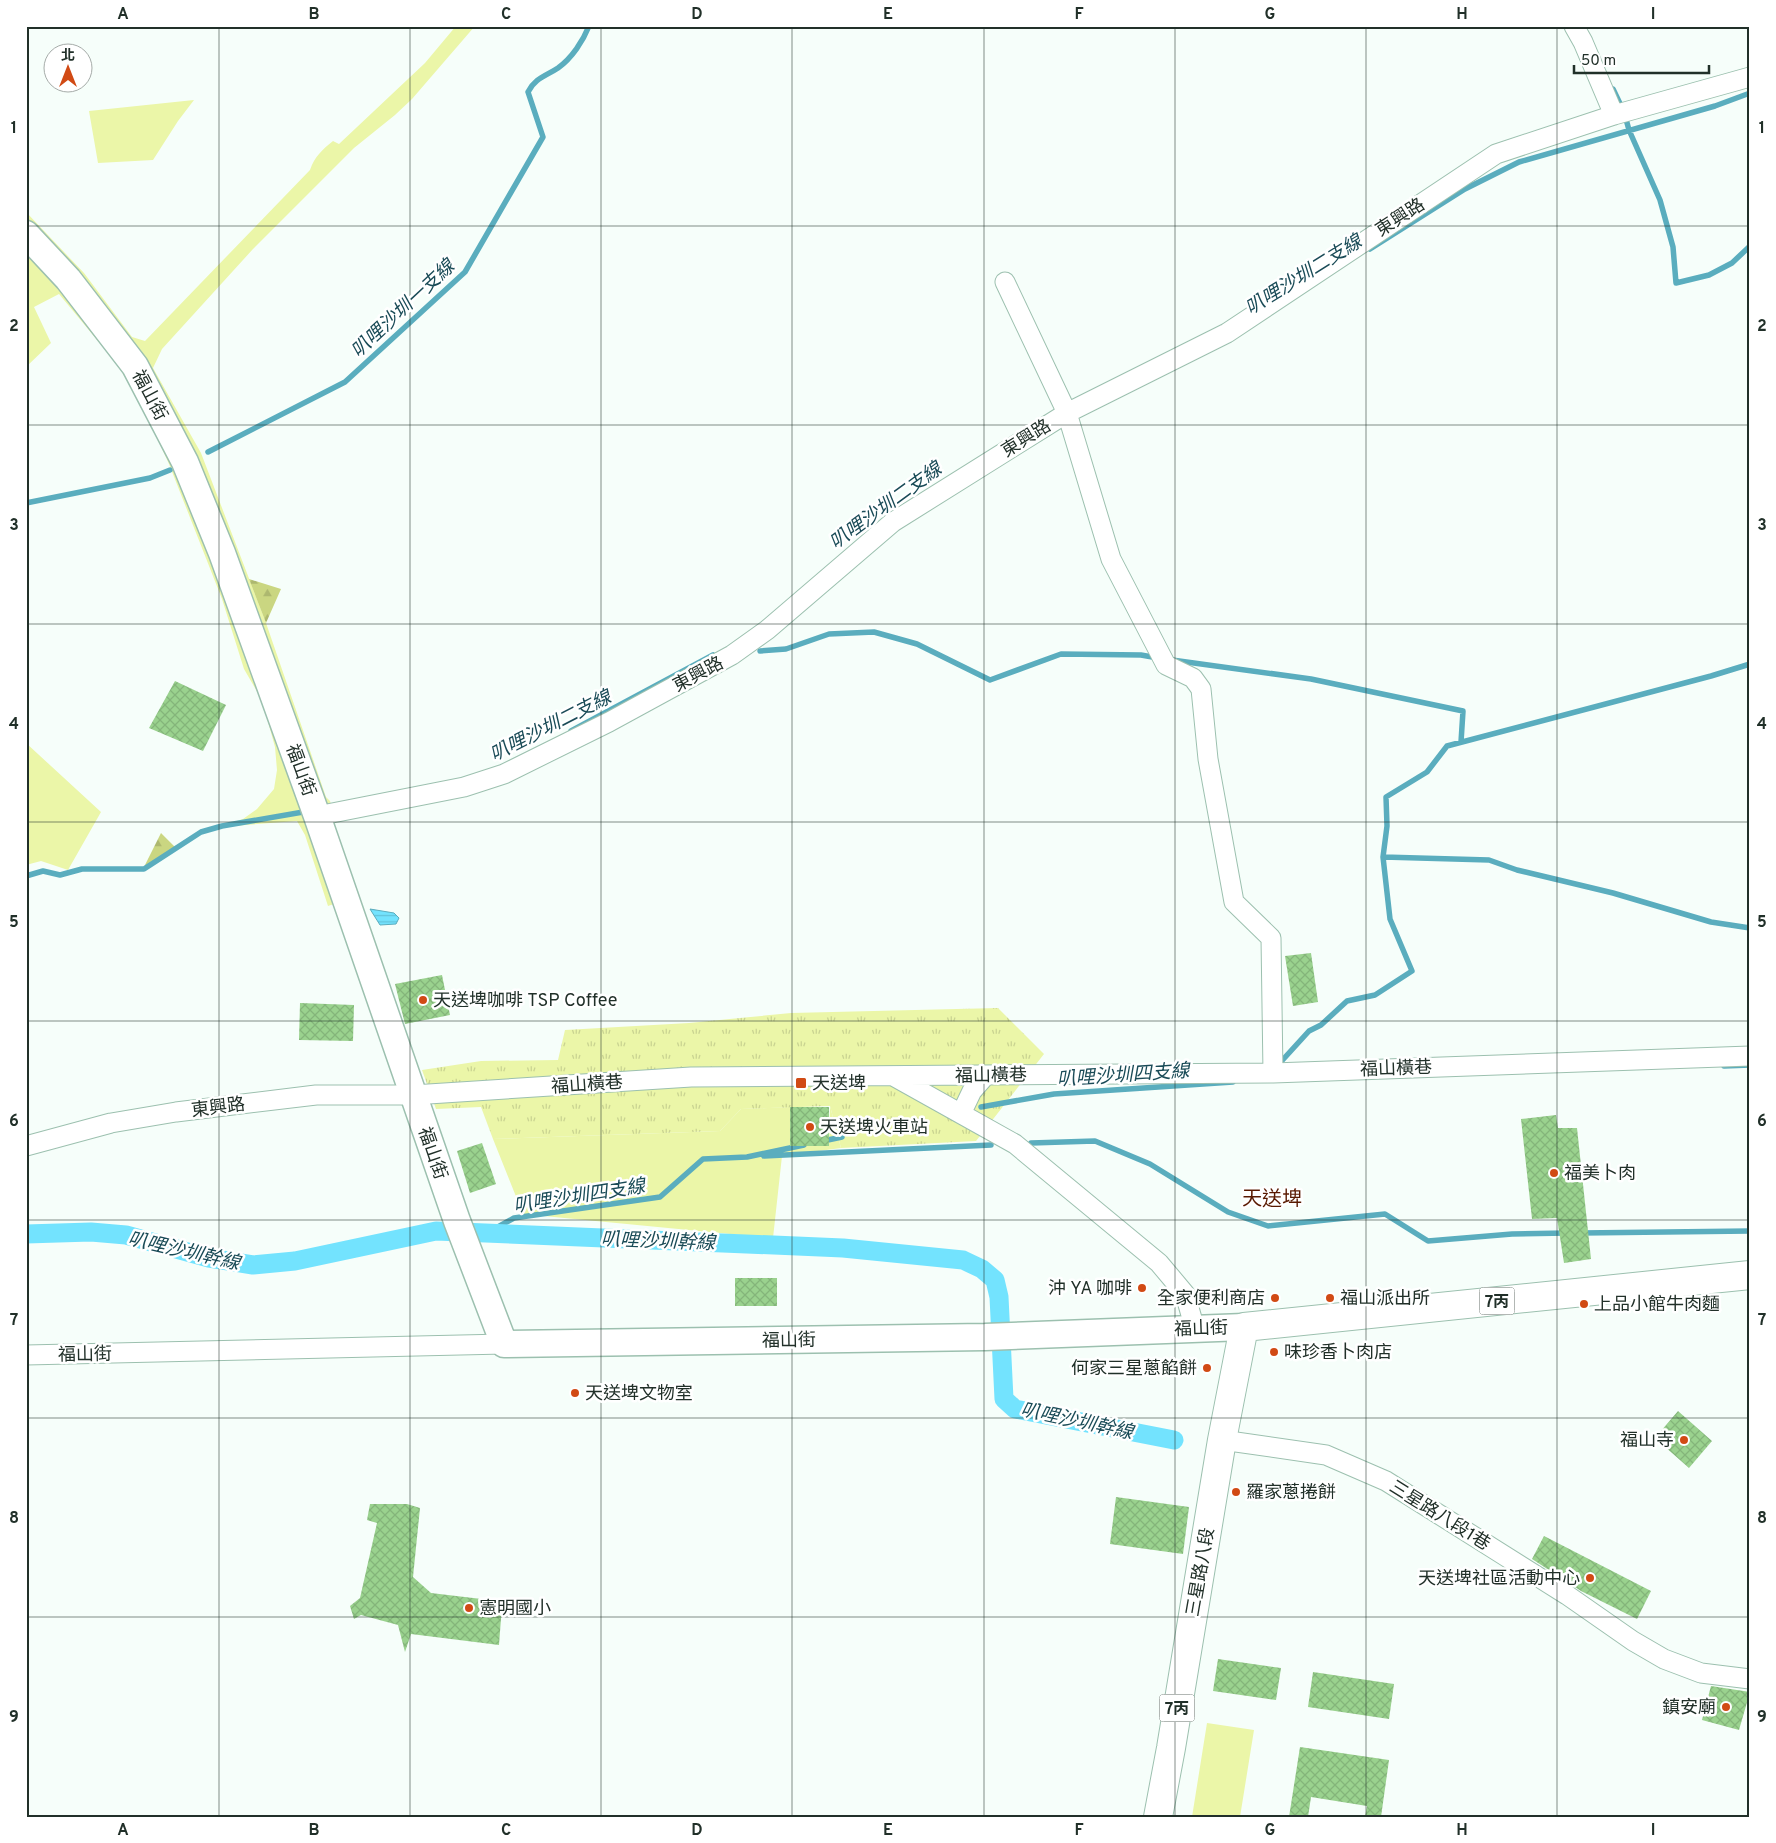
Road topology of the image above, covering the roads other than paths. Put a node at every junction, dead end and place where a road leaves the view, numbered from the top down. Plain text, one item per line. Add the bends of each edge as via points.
1 (1574, 26) edge
2 (1750, 76) edge
3 (1614, 115) junction
4 (26, 234) edge
5 (1005, 282) dead end
6 (1067, 413) junction
7 (317, 816) junction
8 (1750, 1056) edge
9 (1273, 1073) junction
10 (894, 1076) junction
11 (986, 1076) junction
12 (413, 1094) junction
13 (961, 1114) junction
14 (26, 1146) edge
15 (1750, 1275) edge
16 (1244, 1327) junction
17 (1195, 1329) junction
18 (504, 1344) junction
19 (26, 1355) edge
20 (1222, 1440) junction
21 (1750, 1679) edge
22 (1158, 1817) edge

1 - 3 street via 1584,42
2 - 3 street, 東興路
3 - 6 street, 東興路 via 1496,154 1227,332
4 - 7 street, 福山街 via 68,279 135,366 185,462 222,553
5 - 6 street
6 - 7 street, 東興路 via 893,522 767,630 716,664 504,774 464,787
6 - 9 street via 1111,559 1166,665 1193,678 1201,689 1208,759 1234,902 1270,938
7 - 12 street, 福山街
8 - 9 street, 福山橫巷
9 - 11 street, 福山橫巷
10 - 11 street, 福山橫巷
10 - 12 street, 福山橫巷 via 691,1077
10 - 13 street
11 - 13 street via 972,1091
12 - 14 street, 東興路 via 316,1096 176,1112 110,1123
12 - 18 street, 福山街
13 - 17 street via 1015,1144 1159,1263 1185,1294
15 - 16 main road, 7丙
16 - 17 street, 福山街
16 - 20 main road, 三星路八段 / 7丙
17 - 18 street, 福山街 via 997,1336
18 - 19 street, 福山街
20 - 21 street, 三星路八段1巷 via 1326,1456 1386,1481 1664,1659 1701,1673
20 - 22 main road, 三星路八段 / 7丙

